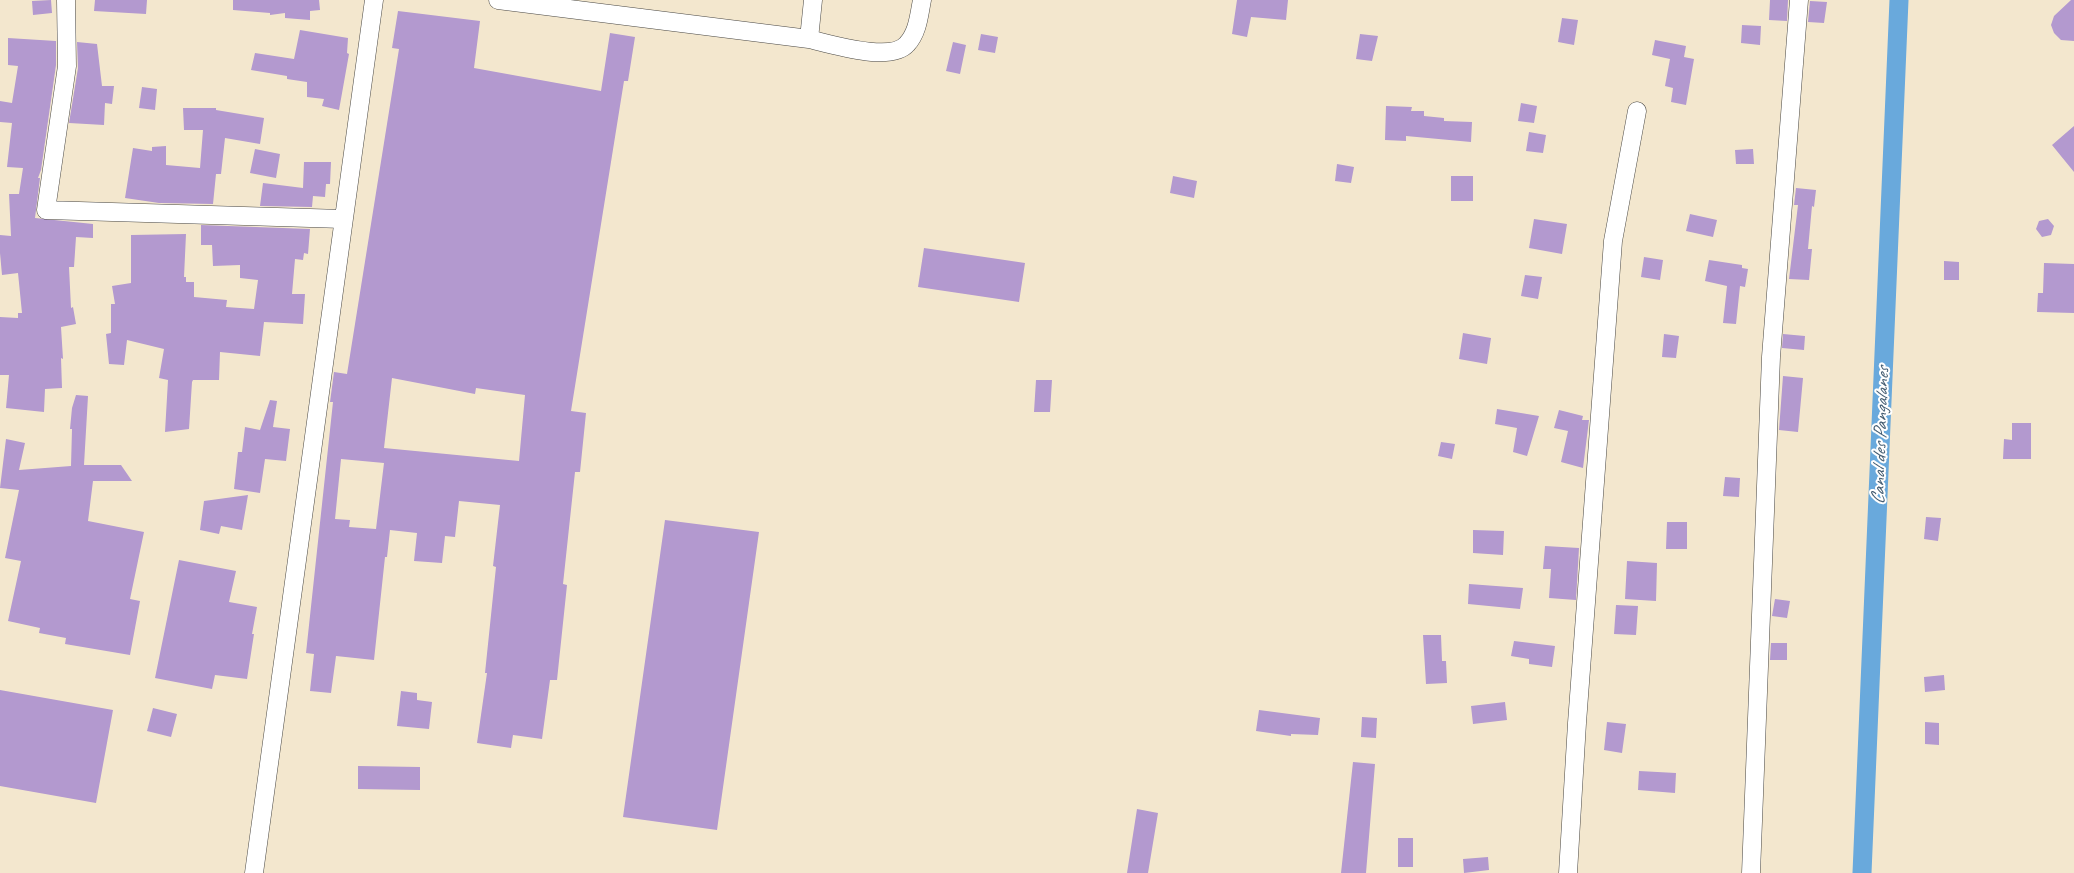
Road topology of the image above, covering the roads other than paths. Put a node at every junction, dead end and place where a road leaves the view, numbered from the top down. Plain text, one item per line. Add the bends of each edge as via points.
1 (66, 0) edge
2 (374, 0) edge
3 (498, 0) edge
4 (813, 0) edge
5 (922, 0) edge
6 (1799, 0) edge
7 (809, 39) junction
8 (1637, 111) dead end
9 (343, 219) junction
10 (254, 873) edge
11 (1568, 873) edge
12 (1751, 873) edge

1 - 9 street via 67,66 46,210
2 - 9 street
3 - 7 street
4 - 7 street
5 - 7 street via 917,28 907,46 893,51 875,53
6 - 12 street via 1771,357
8 - 11 street via 1613,240 1576,723
9 - 10 street

